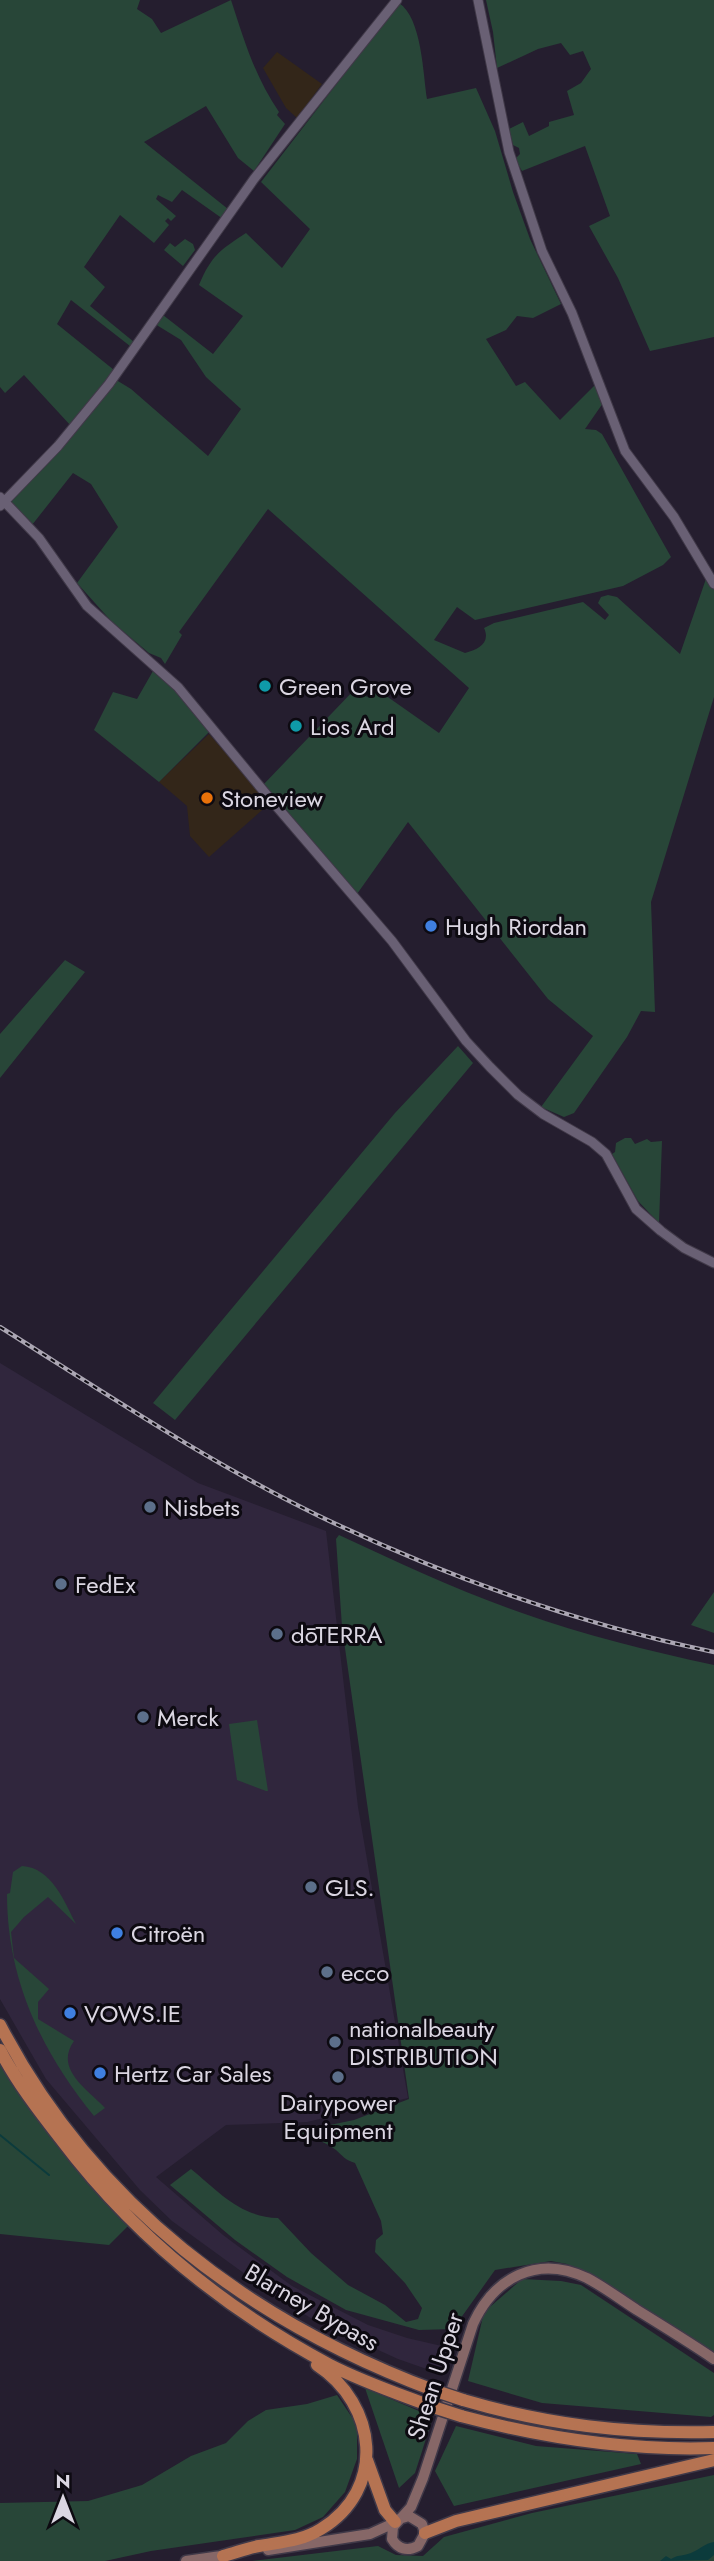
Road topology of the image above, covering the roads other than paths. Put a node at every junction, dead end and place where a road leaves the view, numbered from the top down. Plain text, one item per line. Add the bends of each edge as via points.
1 (397, 0) edge
2 (478, 0) edge
3 (2, 501) edge
4 (714, 584) edge
5 (714, 1264) edge
6 (0, 2025) edge
7 (0, 2050) edge
8 (242, 2313) junction
9 (714, 2359) edge
10 (714, 2430) edge
11 (714, 2448) edge
12 (366, 2459) junction
13 (714, 2460) edge
14 (423, 2478) junction
15 (419, 2520) junction
16 (396, 2522) junction
17 (425, 2533) junction
18 (392, 2539) junction
19 (329, 2542) junction
20 (223, 2556) junction
21 (186, 2561) edge

1 - 3 street via 254,179 109,384 58,446
2 - 4 street via 509,152 542,251 572,313 625,451 674,517
3 - 5 street via 39,538 87,606 178,687 395,944 489,1067 543,1114 606,1154 636,1209 684,1248
6 - 10 highway, Blarney Bypass, bridge via 49,2107 112,2183 167,2236 282,2320 369,2365 511,2413 590,2428
7 - 8 highway, Blarney Bypass via 35,2105 102,2192 180,2265
8 - 11 highway, Blarney Bypass, bridge via 330,2364 461,2416 562,2439 654,2448
8 - 12 highway via 341,2382 365,2427
9 - 14 main road, Shean Upper via 587,2278 552,2269 517,2275 489,2295 476,2316
12 - 16 highway via 385,2510
12 - 20 highway via 355,2494 319,2531
13 - 17 highway via 456,2521
14 - 15 main road, Shean Upper
14 - 16 main road, Shean Upper via 411,2507
15 - 16 main road via 409,2516
15 - 17 main road
16 - 18 main road
16 - 19 main road via 373,2533
17 - 18 main road via 418,2546 409,2549
18 - 19 main road
19 - 20 main road
20 - 21 main road

